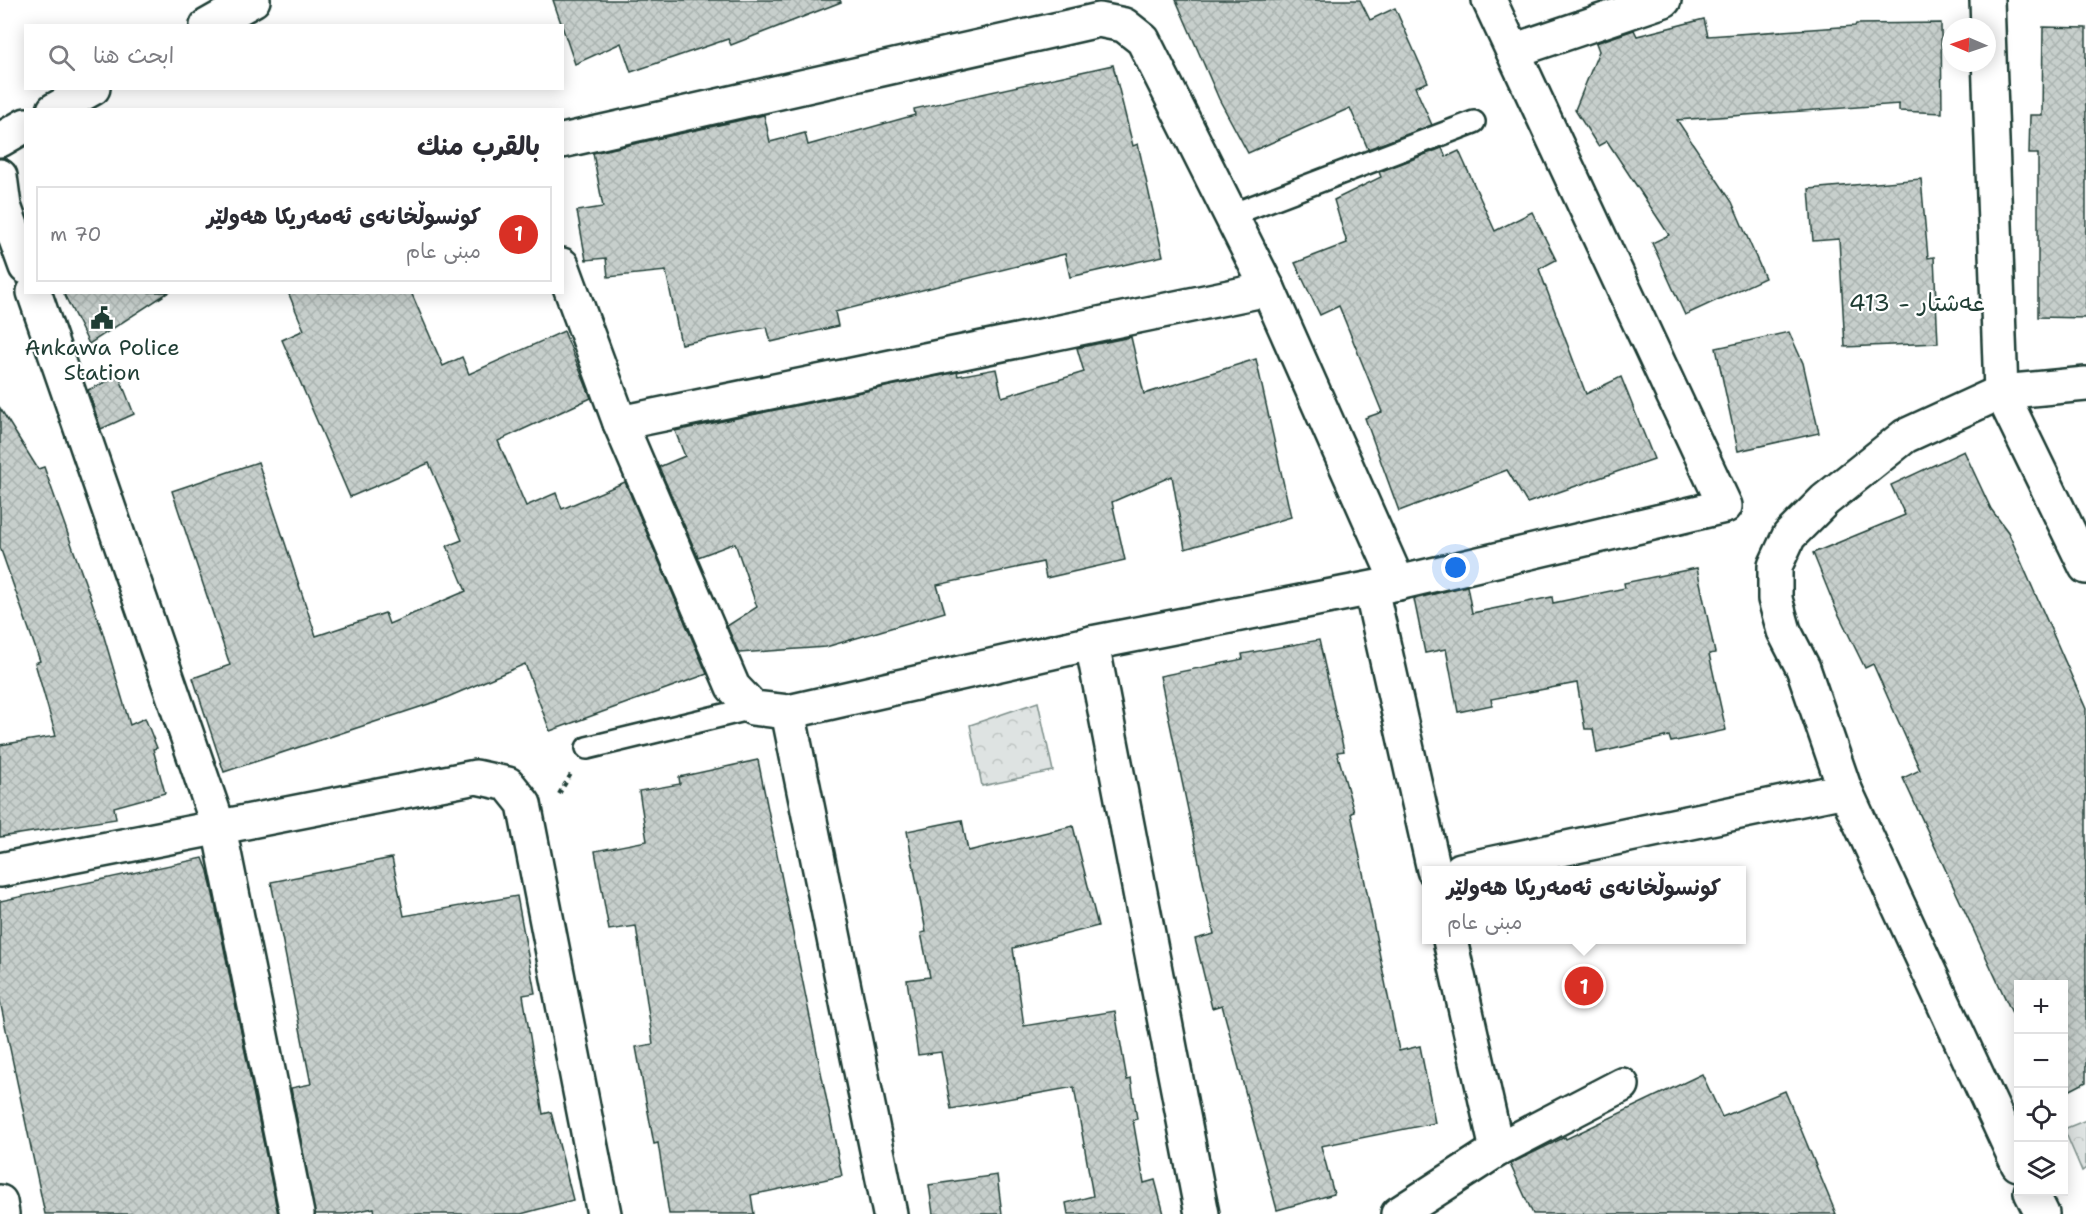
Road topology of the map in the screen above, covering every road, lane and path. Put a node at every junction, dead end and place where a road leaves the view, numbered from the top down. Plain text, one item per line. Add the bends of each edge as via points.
1 (254, 0) edge
2 (1489, 0) edge
3 (1664, 0) edge
4 (1987, 0) edge
5 (211, 24) edge
6 (1513, 51) junction
7 (89, 90) edge
8 (58, 108) edge
9 (1474, 122) dead end
10 (24, 126) edge
11 (0, 140) edge
12 (564, 141) edge
13 (0, 176) edge
14 (1231, 215) junction
15 (24, 261) edge
16 (564, 270) edge
17 (1268, 289) junction
18 (35, 294) edge
19 (2086, 384) edge
20 (2001, 392) junction
21 (620, 423) junction
22 (2086, 567) edge
23 (1385, 586) junction
24 (1092, 643) junction
25 (753, 708) junction
26 (788, 712) junction
27 (587, 748) dead end
28 (1845, 790) junction
29 (219, 828) junction
30 (1433, 866) edge
31 (1480, 866) edge
32 (0, 870) edge
33 (1451, 944) edge
34 (1622, 1084) dead end
35 (1497, 1150) junction
36 (2014, 1153) edge
37 (2033, 1196) edge
38 (0, 1202) edge
39 (2, 1214) edge
40 (297, 1214) edge
41 (604, 1214) edge
42 (890, 1214) edge
43 (1202, 1214) edge
44 (1398, 1214) edge
45 (2042, 1214) edge

1 - 5 street
2 - 6 street
3 - 6 street
4 - 20 street
6 - 23 street via 1725,506
7 - 8 street
9 - 14 lane
10 - 11 street
12 - 14 street via 1099,21 1124,25 1143,40
13 - 15 street via 4,206
14 - 17 street
16 - 21 street
17 - 21 street
17 - 23 street
18 - 29 street
19 - 20 street
20 - 22 street
20 - 28 street via 1905,436 1825,500 1790,536 1774,566 1775,598 1784,631 1803,668
21 - 25 street via 733,687
23 - 24 street
23 - 30 street
24 - 26 street
24 - 43 street
25 - 26 street
25 - 27 lane
26 - 42 street
28 - 31 street
28 - 36 street
29 - 32 street
29 - 40 street
29 - 41 street via 476,777 508,784 524,804
33 - 35 street
34 - 35 street
35 - 44 street
37 - 45 street
38 - 39 street

